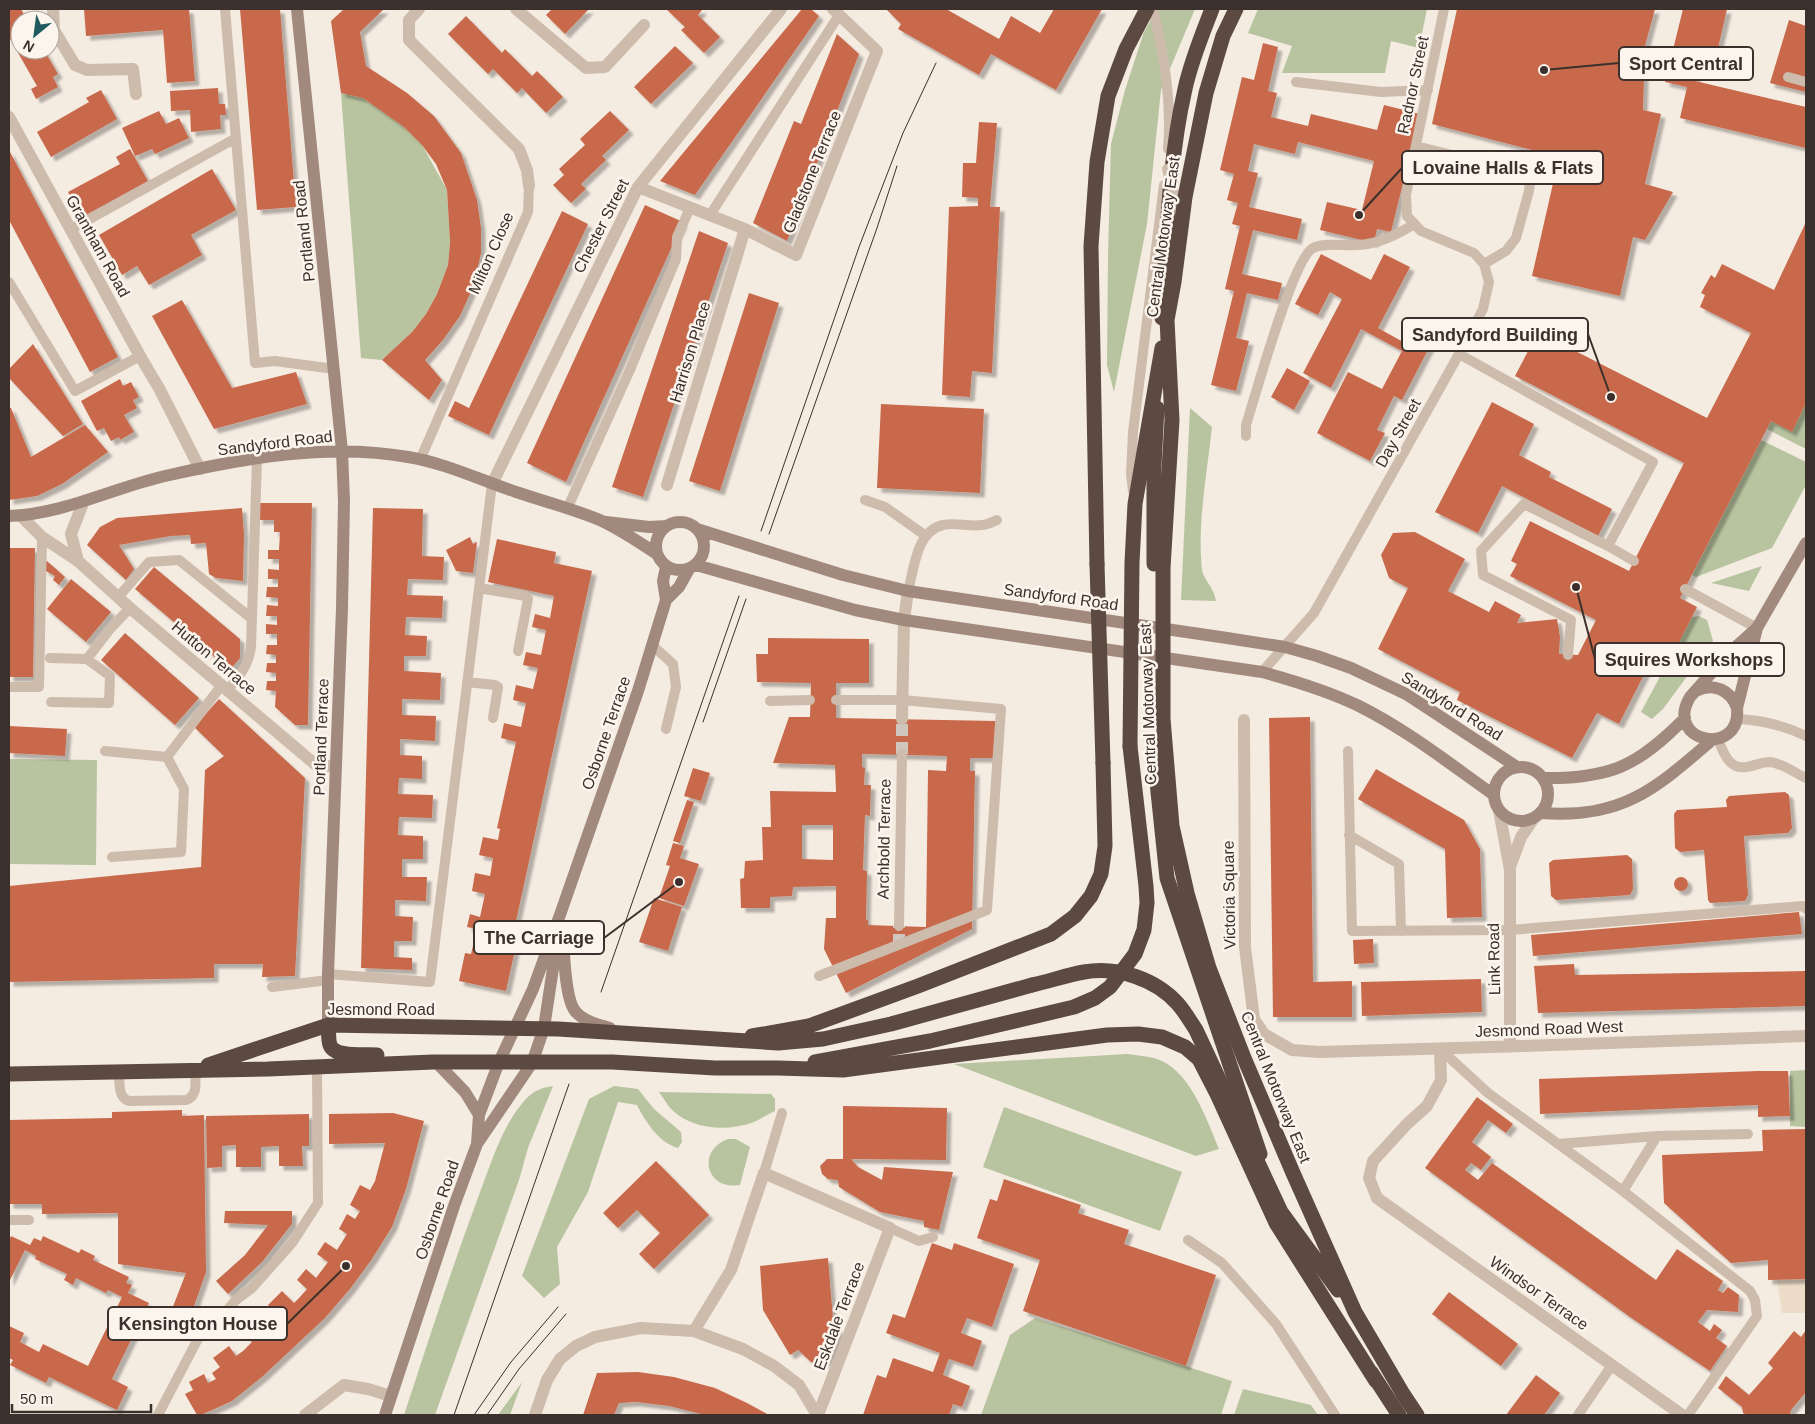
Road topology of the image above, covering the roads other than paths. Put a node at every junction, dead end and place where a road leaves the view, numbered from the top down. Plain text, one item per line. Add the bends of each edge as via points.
1 (53, 9) edge
2 (225, 9) edge
3 (297, 9) edge
4 (420, 9) edge
5 (516, 9) edge
6 (781, 9) edge
7 (1147, 9) edge
8 (1152, 9) edge
9 (1212, 9) edge
10 (1236, 9) edge
11 (1444, 9) edge
12 (836, 12) edge
13 (644, 25) dead end
14 (1788, 77) dead end
15 (1806, 79) edge
16 (1296, 82) dead end
17 (1428, 90) junction
18 (136, 94) dead end
19 (9, 117) edge
20 (236, 138) junction
21 (1416, 146) junction
22 (1167, 169) junction
23 (530, 186) joint
24 (638, 187) junction
25 (690, 208) junction
26 (710, 216) junction
27 (1182, 219) junction
28 (1414, 224) junction
29 (745, 229) junction
30 (70, 230) junction
31 (1484, 264) junction
32 (9, 282) edge
33 (1167, 320) junction
34 (1459, 354) junction
35 (140, 356) junction
36 (334, 369) junction
37 (1246, 436) dead end
38 (342, 451) junction
39 (257, 459) junction
40 (420, 460) junction
41 (200, 469) junction
42 (492, 484) junction
43 (667, 484) dead end
44 (866, 500) dead end
45 (83, 503) junction
46 (1135, 504) junction
47 (567, 509) junction
48 (15, 516) edge
49 (997, 520) dead end
50 (601, 521) junction
51 (667, 526) junction
52 (697, 529) junction
53 (926, 536) junction
54 (42, 537) junction
55 (1806, 543) edge
56 (1608, 546) junction
57 (657, 554) junction
58 (78, 561) junction
59 (1634, 561) dead end
60 (666, 567) junction
61 (693, 567) junction
62 (479, 588) junction
63 (1685, 589) dead end
64 (908, 591) junction
65 (119, 596) junction
66 (666, 600) junction
67 (130, 608) junction
68 (251, 618) junction
69 (904, 620) junction
70 (1757, 628) junction
71 (653, 646) junction
72 (1285, 647) junction
73 (518, 651) dead end
74 (1568, 655) dead end
75 (50, 658) dead end
76 (87, 659) junction
77 (1262, 672) junction
78 (467, 682) junction
79 (9, 687) edge
80 (224, 688) junction
81 (1696, 692) junction
82 (810, 700) dead end
83 (836, 700) dead end
84 (902, 700) junction
85 (770, 701) dead end
86 (51, 702) dead end
87 (1737, 714) junction
88 (493, 718) dead end
89 (1685, 718) junction
90 (902, 719) tunnel mouth
91 (1244, 720) dead end
92 (666, 729) dead end
93 (1806, 736) edge
94 (1715, 740) junction
95 (104, 751) dead end
96 (1348, 752) dead end
97 (902, 754) tunnel mouth
98 (167, 757) junction
99 (336, 766) junction
100 (1517, 767) junction
101 (1543, 778) junction
102 (1806, 778) edge
103 (1494, 795) junction
104 (1498, 810) junction
105 (1537, 816) junction
106 (1350, 835) junction
107 (112, 856) dead end
108 (1510, 870) junction
109 (1806, 908) edge
110 (561, 912) junction
111 (899, 926) tunnel mouth
112 (1510, 930) junction
113 (1401, 931) junction
114 (819, 976) dead end
115 (328, 977) junction
116 (272, 987) dead end
117 (328, 1024) junction
118 (514, 1028) junction
119 (544, 1028) junction
120 (624, 1032) junction
121 (1806, 1036) edge
122 (726, 1041) junction
123 (1510, 1047) junction
124 (1440, 1049) junction
125 (1292, 1050) joint
126 (499, 1062) junction
127 (435, 1063) junction
128 (532, 1063) junction
129 (318, 1067) junction
130 (778, 1068) junction
131 (195, 1069) junction
132 (119, 1071) junction
133 (9, 1074) edge
134 (782, 1113) dead end
135 (479, 1115) junction
136 (1748, 1134) dead end
137 (1657, 1136) junction
138 (477, 1144) junction
139 (1558, 1144) junction
140 (764, 1173) junction
141 (1623, 1192) junction
142 (9, 1220) edge
143 (29, 1220) dead end
144 (890, 1228) junction
145 (933, 1237) dead end
146 (1188, 1240) dead end
147 (1355, 1312) junction
148 (694, 1332) junction
149 (1612, 1365) junction
150 (1376, 1381) junction
151 (391, 1396) junction
152 (158, 1415) edge
153 (305, 1415) edge
154 (385, 1415) edge
155 (534, 1415) edge
156 (817, 1415) edge
157 (1335, 1415) edge
158 (1399, 1415) edge
159 (1417, 1415) edge
160 (1578, 1415) edge
161 (1682, 1415) edge
162 (1688, 1415) edge

1 - 18 street via 54,30 75,65 87,70 133,68
2 - 20 lane
3 - 36 main road, Portland Road
4 - 23 street, Milton Close via 409,20 409,40 519,149 528,170
5 - 13 street via 586,68 605,67
6 - 24 street, Chester Street
7 - 122 highway, bridge via 1126,49 1108,96 1097,162 1091,246 1106,846 1101,874 1091,896 1075,916 1051,934 809,1026
8 - 22 lane via 1169,101
9 - 150 highway, Central Motorway East via 1185,88 1175,149 1154,465 1154,741 1167,878 1261,1159
10 - 27 highway, Central Motorway East, bridge via 1222,36 1206,92
11 - 17 lane, Radnor Street
12 - 26 lane
12 - 29 street, Gladstone Terrace via 877,51 796,255
14 - 15 lane
16 - 17 lane via 1381,92
17 - 21 lane, Radnor Street
19 - 30 street, Grantham Road
20 - 30 lane
20 - 36 lane via 255,363 275,360
21 - 28 lane, Radnor Street via 1406,195 1406,216
21 - 31 lane via 1524,173 1530,182 1516,238 1506,251
22 - 27 lane, bridge
22 - 46 lane, bridge via 1133,432 1131,474
23 - 40 lane, Milton Close via 528,212
24 - 25 street, Gladstone Terrace
24 - 42 street, Chester Street
25 - 26 street, Gladstone Terrace
25 - 47 lane via 677,237 676,259
26 - 29 street, Gladstone Terrace
27 - 33 highway, Central Motorway East, bridge
28 - 31 lane via 1435,238 1474,253
28 - 37 lane via 1378,242 1311,249 1291,286 1246,425
29 - 43 street, Harrison Place
30 - 35 street, Grantham Road
31 - 34 lane, Day Street via 1489,282 1483,309
32 - 35 lane via 75,391
33 - 46 highway, bridge
33 - 147 highway, Central Motorway East, bridge via 1172,420 1163,568 1163,719 1167,786 1177,856 1209,968 1244,1058
34 - 56 lane via 1653,462
34 - 72 lane, Day Street via 1314,613
35 - 41 street, Grantham Road
36 - 38 main road, Portland Road
38 - 39 main road, Sandyford Road
38 - 40 main road, Sandyford Road
38 - 99 main road, Portland Terrace via 344,501
39 - 41 main road, Sandyford Road
39 - 68 lane
40 - 42 main road, Sandyford Road
41 - 45 main road, Sandyford Road via 135,484
42 - 47 main road, Sandyford Road
42 - 62 lane
44 - 53 lane via 885,507
45 - 48 main road, Sandyford Road
45 - 58 street via 71,534
46 - 130 highway, bridge via 1130,746 1147,903 1144,930 1135,954 1110,987 1074,1007 930,1041
47 - 50 main road, Sandyford Road
48 - 54 street, Hutton Terrace
49 - 53 lane via 982,525 942,525
50 - 51 main road, Sandyford Road
50 - 57 main road, Sandyford Road
51 - 52 main road via 682,522
51 - 57 main road via 657,538
52 - 61 main road via 704,543 701,558
52 - 64 main road, Sandyford Road via 843,575
53 - 64 lane via 920,545
54 - 58 street, Hutton Terrace
54 - 79 lane via 39,687
55 - 70 main road
56 - 59 lane
56 - 74 lane via 1524,504 1481,551 1483,575 1571,620
57 - 60 main road
58 - 65 street, Hutton Terrace
60 - 61 main road via 673,570
60 - 66 main road via 663,581
61 - 66 main road, Osborne Terrace
61 - 69 main road
62 - 73 lane via 528,599
62 - 78 lane
63 - 70 lane
64 - 69 street
64 - 72 main road, Sandyford Road
65 - 67 street, Hutton Terrace
65 - 68 lane via 149,562 179,560
66 - 71 main road, Osborne Terrace
67 - 76 lane
67 - 80 street, Hutton Terrace
68 - 80 lane via 249,660 242,673
69 - 77 main road
69 - 84 street
70 - 81 main road via 1730,652
70 - 87 main road
71 - 92 lane via 673,664 676,687
71 - 110 main road, Osborne Terrace
72 - 77 lane, Day Street
72 - 100 main road, Sandyford Road via 1351,668 1406,694
75 - 76 lane
76 - 86 lane via 110,676 109,703
77 - 103 main road via 1313,687 1367,710 1420,742
78 - 88 lane via 498,687
78 - 115 lane via 430,982
80 - 98 lane
80 - 99 street, Hutton Terrace via 316,765
81 - 87 main road via 1718,688 1731,696
81 - 89 main road via 1686,703
82 - 85 lane
83 - 84 lane
84 - 90 street
84 - 114 lane via 1000,709 987,910
87 - 93 lane via 1771,722
87 - 94 main road via 1730,732
89 - 94 main road via 1687,726 1698,737
89 - 101 main road via 1649,751 1616,769 1583,777
91 - 125 street, Victoria Square via 1245,947 1254,1019 1264,1034
94 - 102 lane via 1735,766 1776,764
94 - 105 main road via 1671,776 1627,802 1582,813
95 - 98 lane
96 - 106 lane
97 - 111 lane, Archbold Terrace
98 - 107 lane via 184,789 181,852
99 - 115 main road, Portland Terrace
100 - 101 main road via 1532,769
100 - 103 main road via 1509,769 1497,780
101 - 105 main road via 1547,784 1548,800
103 - 104 main road
104 - 105 main road via 1519,822
104 - 108 street, Link Road
105 - 108 street, Link Road via 1521,837
106 - 113 lane via 1399,864
106 - 113 lane via 1352,931
108 - 112 street, Link Road
109 - 112 lane
110 - 118 main road, Osborne Terrace via 533,989
110 - 119 main road, Osborne Terrace
110 - 120 main road via 569,994 574,1010 595,1024
112 - 113 lane
112 - 123 street, Link Road
115 - 116 lane
115 - 117 main road, Portland Terrace
117 - 118 highway, Jesmond Road
117 - 127 highway via 330,1046 342,1054 411,1056
117 - 131 highway, Jesmond Road
118 - 119 highway, Jesmond Road
118 - 126 main road, Osborne Terrace
119 - 120 highway, Jesmond Road
119 - 128 main road, Osborne Road
120 - 122 highway, Jesmond Road
121 - 123 street, Jesmond Road West
122 - 147 highway, bridge via 778,1043 823,1039 1086,971 1108,970 1133,975 1157,986 1178,1004 1196,1030 1280,1212
123 - 124 street, Jesmond Road West
124 - 125 street, Jesmond Road West
124 - 139 lane via 1488,1093
124 - 149 street, Windsor Terrace via 1441,1080 1427,1106 1373,1161 1369,1178 1377,1198
126 - 127 highway, Jesmond Road
126 - 128 highway, Jesmond Road
126 - 135 main road, Osborne Terrace
127 - 129 highway, Jesmond Road
127 - 135 main road via 465,1092
128 - 130 highway, Jesmond Road via 612,1062
128 - 138 main road, Osborne Road
129 - 131 highway, Jesmond Road
129 - 152 lane via 318,1203 292,1243 252,1288 202,1331
130 - 150 highway via 843,1070 1123,1034 1162,1037 1185,1047 1199,1059 1276,1223
131 - 132 highway, Jesmond Road
131 - 132 lane via 194,1095 186,1100 124,1099
132 - 133 highway, Jesmond Road
134 - 140 lane
135 - 138 main road, Osborne Terrace
136 - 137 lane
137 - 139 lane
137 - 141 lane
138 - 151 main road, Osborne Road
139 - 141 lane
140 - 144 street
140 - 148 street via 731,1270
141 - 162 lane via 1750,1291 1755,1300 1757,1316 1754,1323
142 - 143 lane
144 - 145 lane via 919,1242
144 - 156 street, Eskdale Terrace
146 - 157 lane via 1222,1263 1276,1324
147 - 159 highway, Central Motorway East, bridge
148 - 155 street via 641,1328 595,1337 576,1346 560,1359 547,1380
148 - 156 street via 743,1350 774,1366 799,1385
149 - 160 lane
149 - 161 street, Windsor Terrace
150 - 158 highway, Central Motorway East
151 - 153 street via 344,1385
151 - 154 main road, Osborne Road

